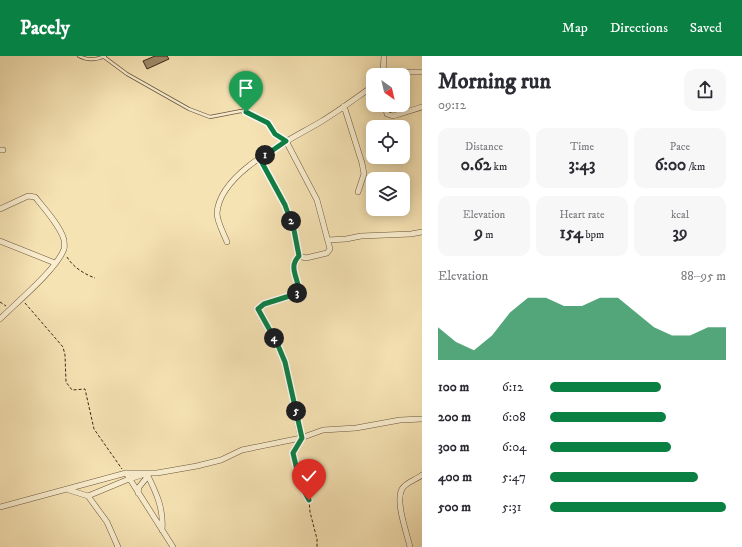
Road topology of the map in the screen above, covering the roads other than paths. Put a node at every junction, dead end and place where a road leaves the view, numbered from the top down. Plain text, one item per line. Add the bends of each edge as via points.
1 (80, 56) edge
2 (104, 56) edge
3 (384, 56) edge
4 (383, 68) edge
5 (410, 72) edge
6 (422, 72) edge
7 (366, 91) edge
8 (344, 106) junction
9 (422, 107) edge
10 (410, 111) edge
11 (387, 112) edge
12 (406, 112) edge
13 (286, 141) junction
14 (260, 159) junction
15 (358, 192) dead end
16 (0, 209) edge
17 (422, 232) edge
18 (328, 240) junction
19 (0, 241) edge
20 (227, 242) dead end
21 (299, 256) junction
22 (54, 263) junction
23 (0, 319) edge
24 (422, 420) edge
25 (302, 438) junction
26 (126, 473) junction
27 (149, 474) junction
28 (422, 475) edge
29 (129, 479) junction
30 (68, 490) junction
31 (138, 493) junction
32 (88, 496) junction
33 (0, 507) edge
34 (162, 530) junction
35 (118, 547) edge
36 (173, 547) edge
37 (410, 547) edge

1 - 2 lane via 96,60
2 - 13 lane via 127,74 189,109 210,116 241,111 251,114 268,123 275,134
3 - 4 street
5 - 6 street
7 - 8 street
8 - 13 street
8 - 15 street via 364,174
9 - 10 street
11 - 12 street via 393,116
13 - 14 street
13 - 18 street via 317,200
14 - 20 street via 243,170 229,185 218,206 217,215
14 - 21 street via 285,205 294,230
16 - 22 street via 28,196 35,197 64,240 64,248
17 - 18 street
18 - 21 street via 330,249 327,253 306,258
19 - 22 street
21 - 25 street via 293,268 299,291 264,304 258,309 285,362
22 - 23 street
24 - 25 street via 400,420 356,428 323,430
25 - 27 street via 242,450 221,460 197,466
26 - 27 street
26 - 29 street
26 - 30 street
27 - 29 street
27 - 31 street via 139,487
27 - 34 street via 159,501 163,520
28 - 37 street via 402,488 400,494 401,511
29 - 31 street
29 - 32 street
30 - 32 street
30 - 33 street
31 - 34 street
32 - 35 street via 107,522
34 - 36 street

